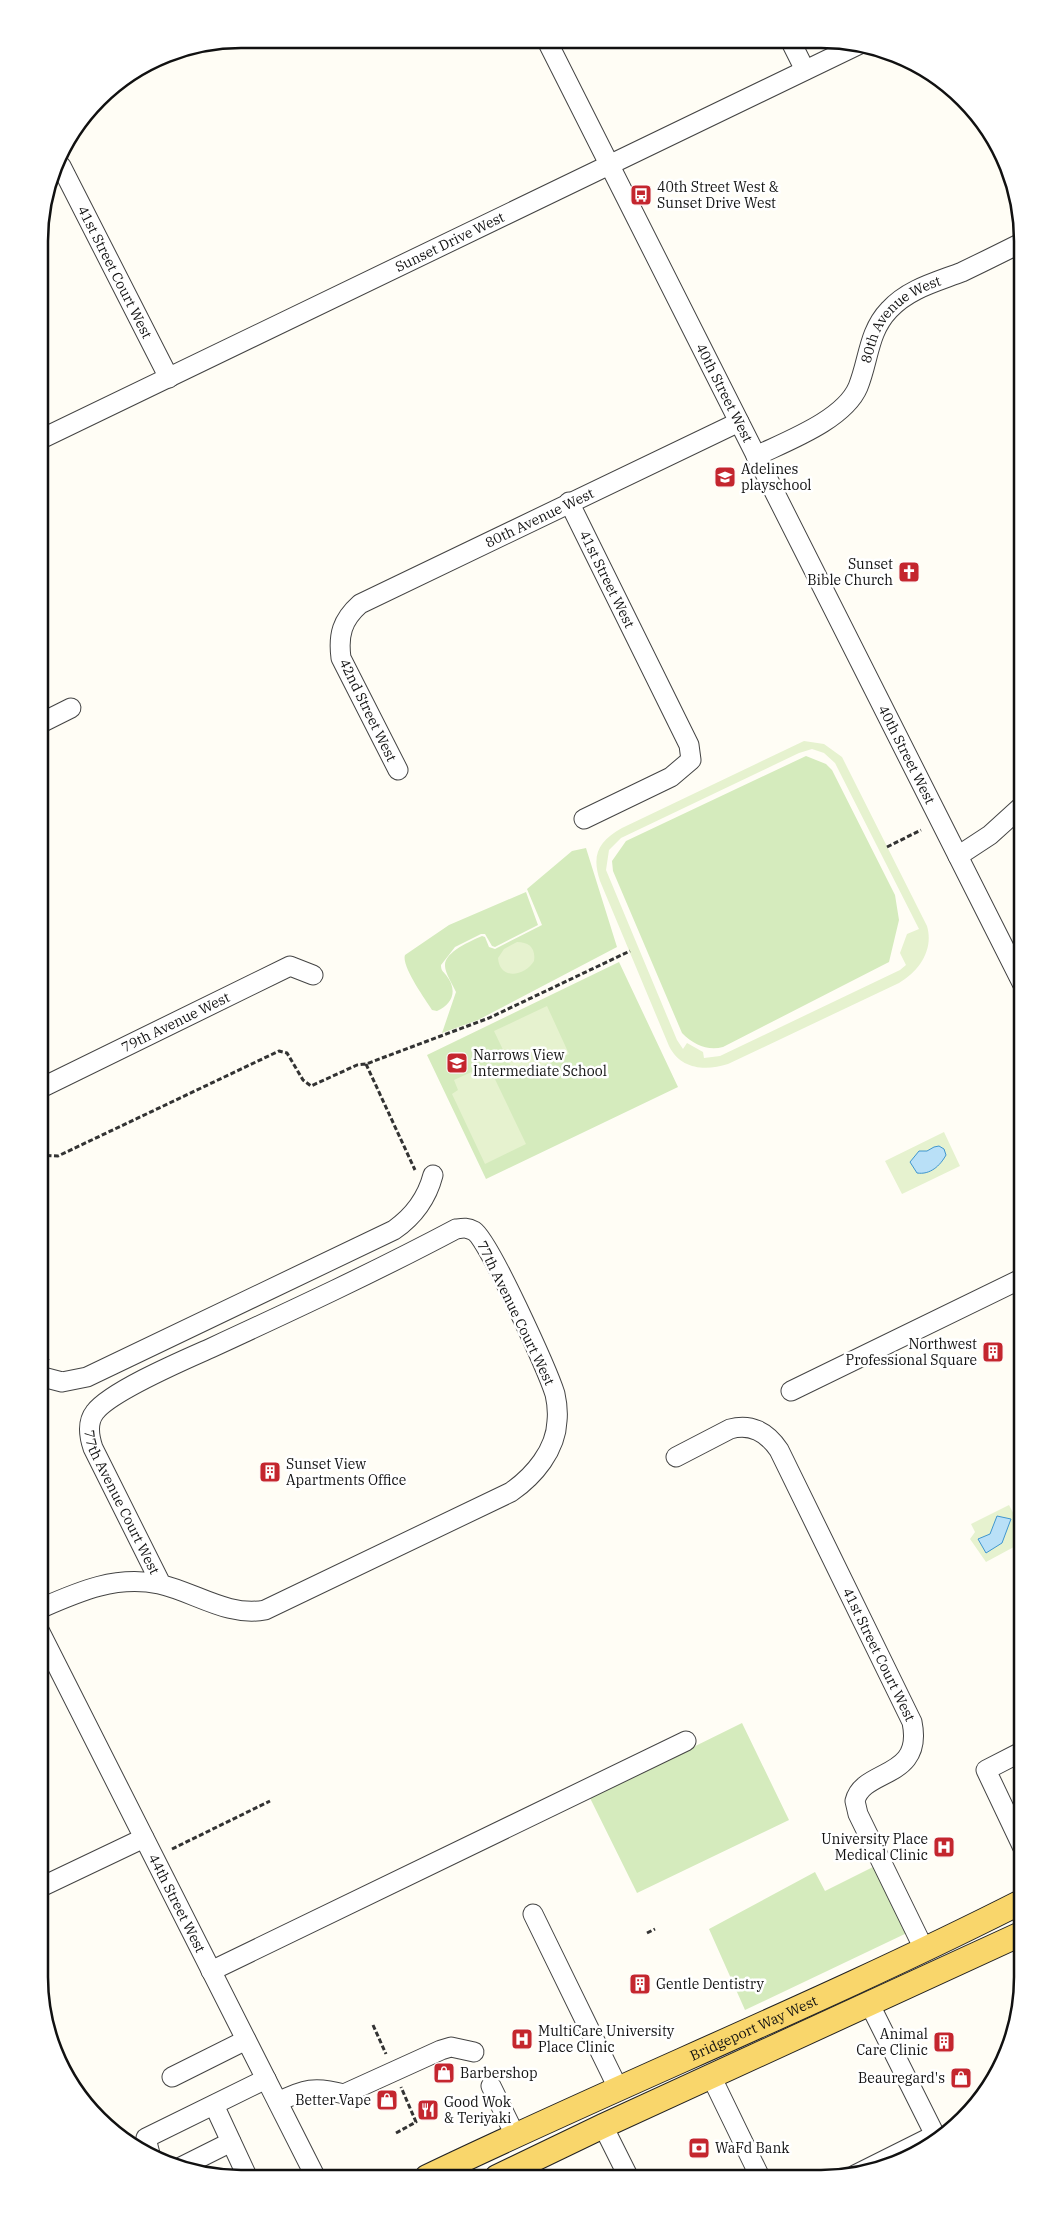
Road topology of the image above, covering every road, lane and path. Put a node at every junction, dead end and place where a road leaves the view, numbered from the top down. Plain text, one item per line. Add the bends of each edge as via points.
1 (550, 48) edge
2 (794, 48) edge
3 (849, 49) edge
4 (805, 70) junction
5 (609, 165) junction
6 (62, 168) edge
7 (1014, 246) edge
8 (169, 378) junction
9 (739, 422) junction
10 (48, 436) edge
11 (756, 456) junction
12 (569, 502) junction
13 (345, 621) joint
14 (71, 708) dead end
15 (48, 720) edge
16 (398, 770) dead end
17 (1014, 813) edge
18 (584, 819) dead end
19 (921, 830) dead end
20 (887, 847) dead end
21 (958, 856) junction
22 (630, 951) dead end
23 (1014, 967) edge
24 (313, 975) dead end
25 (366, 1064) junction
26 (48, 1085) edge
27 (48, 1156) edge
28 (434, 1175) dead end
29 (427, 1194) junction
30 (1014, 1282) edge
31 (48, 1378) edge
32 (791, 1391) dead end
33 (676, 1457) dead end
34 (160, 1584) junction
35 (48, 1605) edge
36 (48, 1648) edge
37 (686, 1741) dead end
38 (1014, 1756) edge
39 (270, 1801) dead end
40 (1014, 1817) edge
41 (144, 1838) junction
42 (172, 1849) dead end
43 (48, 1884) edge
44 (1014, 1906) edge
45 (533, 1914) dead end
46 (655, 1928) dead end
47 (647, 1933) dead end
48 (1014, 1938) edge
49 (925, 1951) junction
50 (211, 1971) junction
51 (870, 2004) junction
52 (246, 2040) junction
53 (474, 2052) dead end
54 (711, 2076) junction
55 (172, 2078) dead end
56 (266, 2080) junction
57 (491, 2086) dead end
58 (618, 2088) junction
59 (278, 2102) junction
60 (214, 2105) junction
61 (603, 2126) junction
62 (935, 2134) edge
63 (515, 2135) junction
64 (231, 2142) junction
65 (148, 2147) edge
66 (188, 2163) edge
67 (238, 2170) edge
68 (312, 2170) edge
69 (442, 2170) edge
70 (512, 2170) edge
71 (625, 2170) edge
72 (756, 2170) edge

1 - 5 street, 40th Street West
2 - 4 street
3 - 4 street, Sunset Drive West
4 - 5 street, Sunset Drive West
5 - 8 street, Sunset Drive West
5 - 9 street, 40th Street West
6 - 8 street, 41st Street Court West
7 - 11 street, 80th Avenue West via 899,300 874,332 857,389 849,400 815,426
8 - 10 street, Sunset Drive West
9 - 11 street, 40th Street West
9 - 12 street, 80th Avenue West
11 - 21 street, 40th Street West
12 - 13 street, 80th Avenue West via 360,604
12 - 18 street, 41st Street West via 688,745 691,760 671,777
13 - 16 street, 42nd Street West via 339,642 341,658
14 - 15 street
17 - 21 street via 990,835
19 - 20 path
21 - 23 street, 40th Street West
22 - 25 path via 489,1018
24 - 26 street, 79th Avenue West via 290,966
25 - 27 path via 311,1086 303,1080 287,1053 279,1051 68,1152
25 - 29 path
28 - 29 street
29 - 31 street via 411,1216 394,1230 88,1377 62,1382
30 - 32 street
33 - 49 street, 41st Street Court West via 740,1427 759,1430 779,1450 912,1722 914,1738 906,1759 861,1790 855,1801 858,1814
34 - 34 street, 77th Avenue Court West via 238,1611 265,1610 511,1492 529,1478 546,1454 556,1431 558,1409 555,1395 540,1356 488,1249 476,1232 466,1227 456,1230 156,1374 105,1402 94,1412 89,1428 93,1448
34 - 35 street, 77th Avenue Court West via 137,1581 108,1583
36 - 41 street, 44th Street West
37 - 50 street
38 - 40 street via 986,1770
39 - 42 path
41 - 43 street
41 - 50 street, 44th Street West
44 - 49 main road, Bridgeport Way West
45 - 58 street
46 - 47 path
48 - 51 main road, Bridgeport Way West
49 - 58 main road, Bridgeport Way West
50 - 52 street, 44th Street West
51 - 54 main road, Bridgeport Way West
51 - 62 street
52 - 55 street
52 - 56 street, 44th Street West
53 - 59 street via 451,2047 344,2094 308,2089
54 - 61 main road, Bridgeport Way West
54 - 72 street
56 - 59 street, 44th Street West
56 - 60 street
57 - 63 street
58 - 63 main road, Bridgeport Way West
59 - 68 street, 44th Street West
60 - 64 street
60 - 65 street via 146,2138
61 - 70 main road, Bridgeport Way West
61 - 71 street
63 - 69 main road, Bridgeport Way West
64 - 66 street
64 - 67 street

